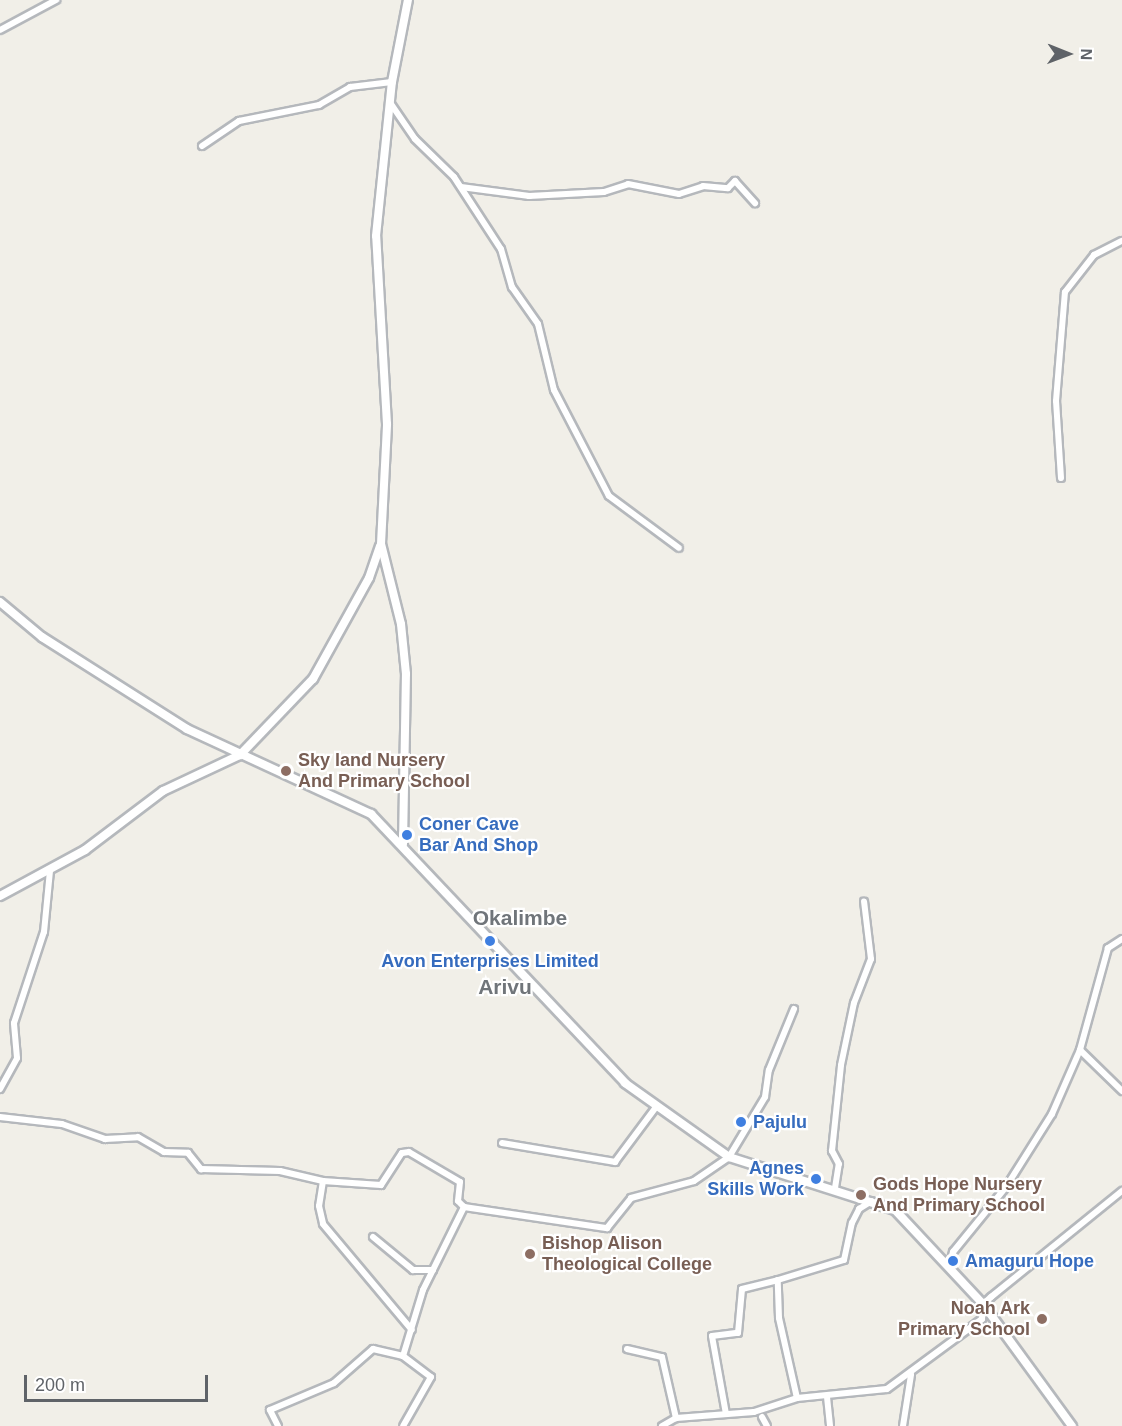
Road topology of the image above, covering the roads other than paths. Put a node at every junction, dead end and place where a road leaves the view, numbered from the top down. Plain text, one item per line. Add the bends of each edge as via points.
1 (56, 0) edge
2 (408, 0) edge
3 (0, 30) edge
4 (392, 82) junction
5 (391, 104) junction
6 (202, 146) dead end
7 (461, 187) junction
8 (755, 203) dead end
9 (1122, 241) edge
10 (1061, 478) dead end
11 (381, 544) junction
12 (679, 548) dead end
13 (0, 602) edge
14 (240, 754) junction
15 (403, 843) junction
16 (50, 871) junction
17 (0, 896) edge
18 (864, 902) dead end
19 (1122, 939) edge
20 (794, 1009) dead end
21 (1080, 1050) junction
22 (0, 1089) edge
23 (1122, 1091) edge
24 (656, 1107) junction
25 (0, 1117) edge
26 (502, 1143) dead end
27 (729, 1157) junction
28 (323, 1181) junction
29 (835, 1188) junction
30 (1122, 1191) edge
31 (873, 1201) junction
32 (464, 1207) junction
33 (373, 1237) dead end
34 (949, 1266) junction
35 (433, 1270) junction
36 (778, 1280) junction
37 (983, 1304) junction
38 (412, 1329) junction
39 (627, 1349) dead end
40 (403, 1356) junction
41 (911, 1374) junction
42 (827, 1397) junction
43 (797, 1398) junction
44 (726, 1414) junction
45 (676, 1418) junction
46 (762, 1418) dead end
47 (278, 1426) edge
48 (403, 1426) edge
49 (662, 1426) edge
50 (766, 1426) edge
51 (830, 1426) edge
52 (903, 1426) edge
53 (1072, 1426) edge

1 - 3 street
2 - 4 street
4 - 5 street
4 - 6 street via 350,87 312,107 239,121
5 - 7 street
5 - 11 street via 376,236 387,424
7 - 8 street via 546,196 604,192 628,184 679,194 703,186 728,188 735,181
7 - 12 street via 501,249 512,286 538,324 554,390 609,496
9 - 10 street via 1094,255 1065,292 1056,401
11 - 14 street via 369,578 313,679
11 - 15 street via 401,624 406,674
13 - 14 street via 42,637 130,695
14 - 15 street via 371,814
14 - 16 street via 163,791
15 - 24 street via 625,1083
16 - 17 street
16 - 22 street via 44,932 14,1023 17,1058
18 - 29 street via 871,959 854,1003 841,1065 832,1151 839,1166
19 - 21 street via 1108,948
20 - 27 street via 765,1098
21 - 23 street
21 - 34 street via 1052,1113 1021,1165 953,1252
24 - 26 street via 615,1162
24 - 27 street
25 - 28 street via 62,1124 105,1139 138,1137 164,1152 188,1153 200,1169 279,1172
27 - 29 street
27 - 32 street via 694,1181 631,1198 607,1228
28 - 32 street via 381,1185 408,1152 460,1182 459,1201
28 - 38 street via 319,1206 323,1224
29 - 31 street
30 - 37 street
31 - 34 street via 896,1210
31 - 36 street via 859,1209 852,1223 844,1260
32 - 35 street
33 - 35 street via 413,1270
34 - 37 street
35 - 38 street
36 - 43 street via 779,1318
36 - 44 street via 742,1289 738,1333 712,1336
37 - 41 street via 982,1319
37 - 53 street
38 - 40 street
39 - 45 street via 662,1357
40 - 47 street via 376,1348 368,1352 334,1383 270,1410
40 - 48 street via 431,1377
41 - 42 street via 884,1390
41 - 52 street
42 - 43 street
42 - 51 street
43 - 44 street via 763,1410
44 - 45 street
45 - 49 street
46 - 50 street

